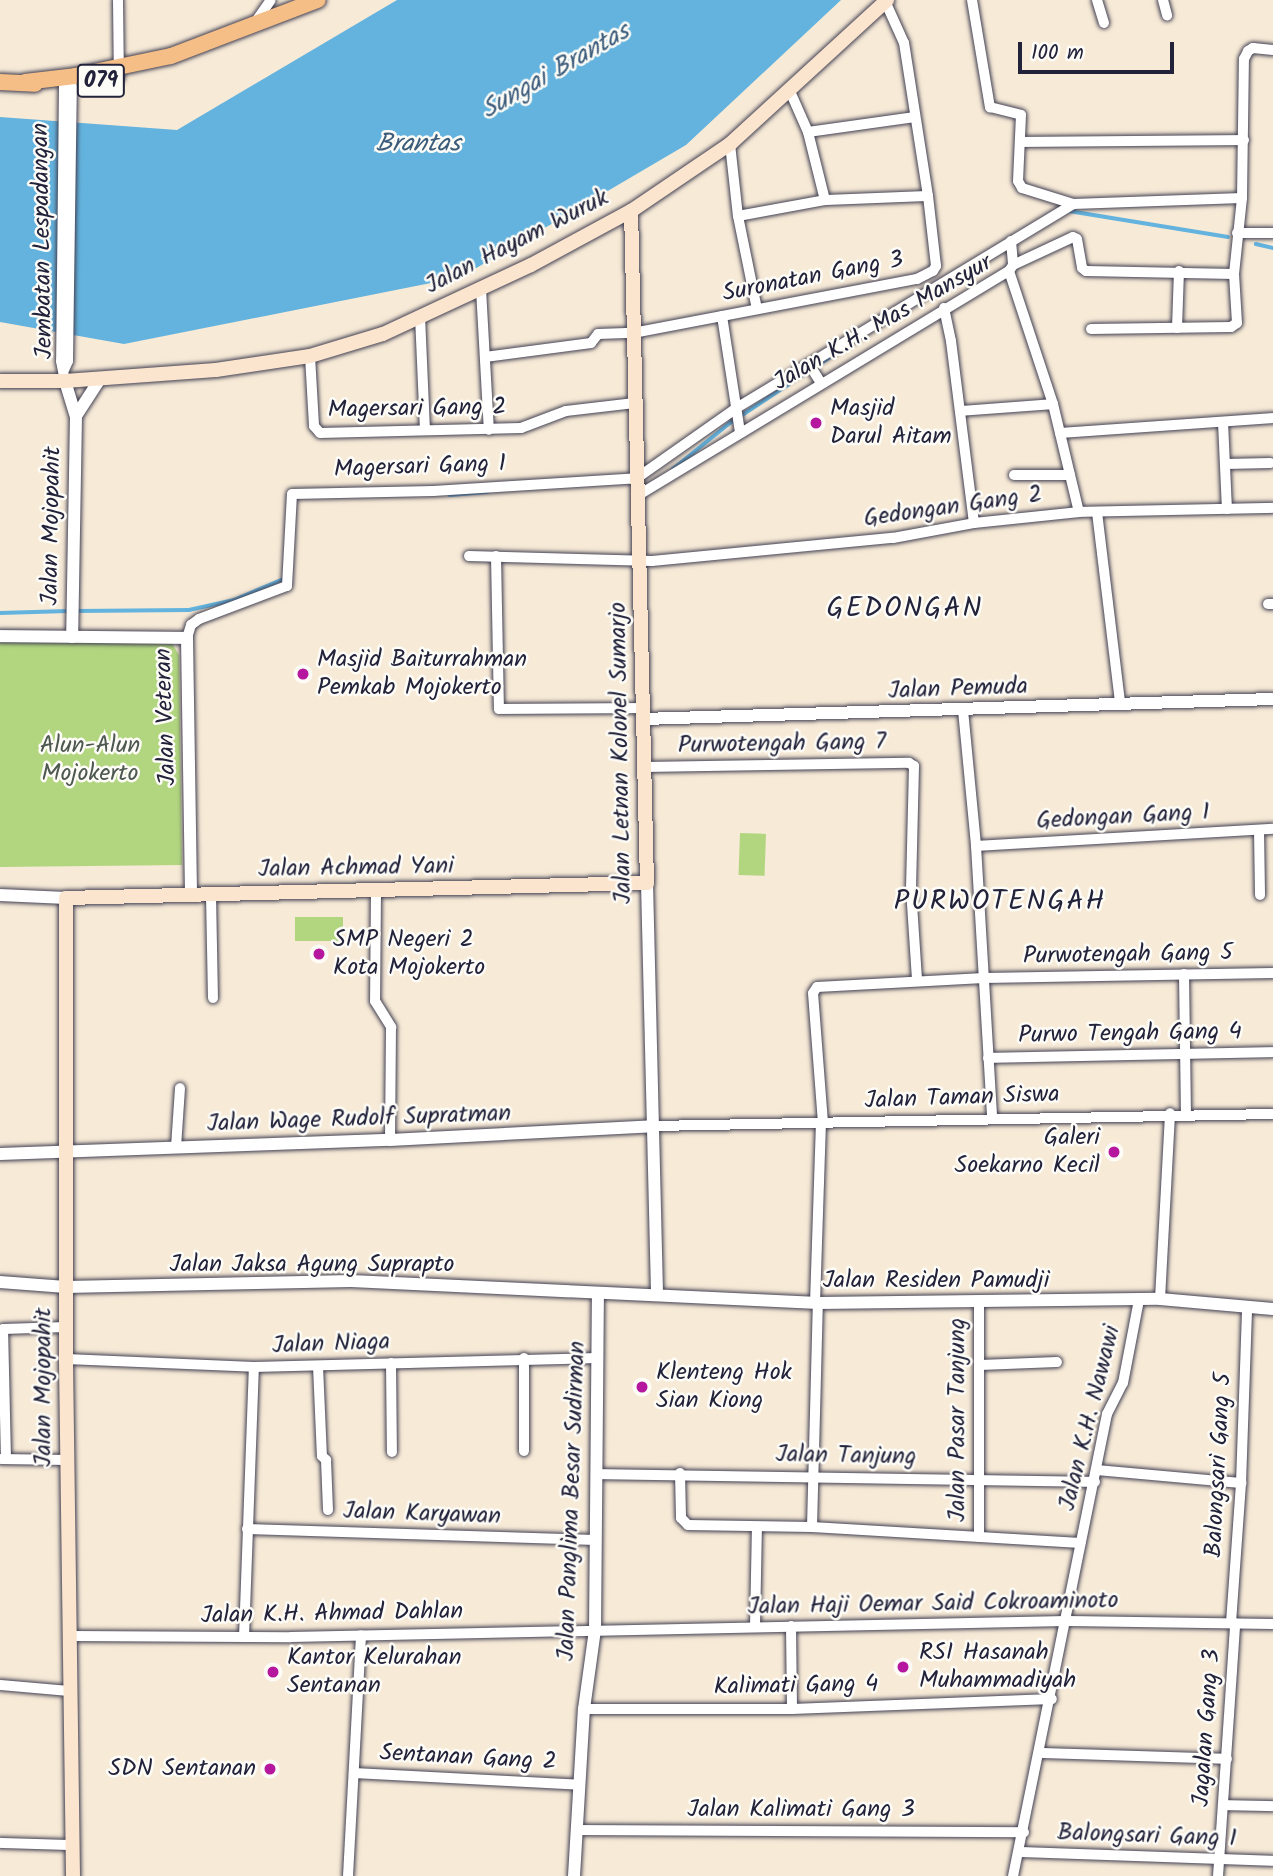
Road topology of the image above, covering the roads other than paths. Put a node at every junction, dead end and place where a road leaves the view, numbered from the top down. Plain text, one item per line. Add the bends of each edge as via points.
1 (118, 0) edge
2 (271, 0) edge
3 (318, 0) edge
4 (973, 0) edge
5 (1097, 0) edge
6 (1163, 0) edge
7 (886, 1) edge
8 (1167, 15) dead end
9 (1104, 23) dead end
10 (253, 24) junction
11 (1273, 50) edge
12 (118, 73) junction
13 (0, 82) edge
14 (25, 82) junction
15 (789, 89) junction
16 (68, 90) junction
17 (915, 117) junction
18 (808, 132) junction
19 (1244, 140) junction
20 (1021, 142) junction
21 (730, 144) junction
22 (929, 196) junction
23 (1242, 198) junction
24 (825, 200) junction
25 (1073, 204) junction
26 (631, 211) junction
27 (738, 216) junction
28 (1237, 233) junction
29 (1273, 233) edge
30 (1011, 241) junction
31 (1011, 268) junction
32 (1179, 271) junction
33 (1234, 274) junction
34 (481, 289) junction
35 (944, 308) junction
36 (757, 309) junction
37 (420, 316) junction
38 (722, 316) junction
39 (1177, 328) junction
40 (1091, 329) dead end
41 (634, 333) junction
42 (485, 358) junction
43 (310, 360) junction
44 (64, 368) junction
45 (811, 368) junction
46 (100, 379) junction
47 (0, 381) edge
48 (821, 383) junction
49 (630, 404) junction
50 (1053, 404) junction
51 (735, 411) junction
52 (960, 411) junction
53 (76, 416) junction
54 (1273, 418) edge
55 (1223, 422) junction
56 (739, 429) junction
57 (425, 430) junction
58 (488, 430) junction
59 (1060, 433) junction
60 (1270, 463) dead end
61 (1225, 464) junction
62 (1014, 475) dead end
63 (1070, 475) junction
64 (633, 479) junction
65 (638, 495) junction
66 (1273, 508) edge
67 (1227, 509) junction
68 (1079, 512) junction
69 (1097, 512) junction
70 (974, 523) junction
71 (469, 556) dead end
72 (496, 556) junction
73 (639, 559) junction
74 (189, 631) junction
75 (0, 636) edge
76 (72, 637) junction
77 (1273, 699) edge
78 (1120, 704) junction
79 (963, 709) junction
80 (643, 713) junction
81 (644, 767) junction
82 (1273, 829) edge
83 (1259, 830) junction
84 (976, 846) junction
85 (647, 883) junction
86 (376, 891) junction
87 (0, 895) edge
88 (191, 895) junction
89 (211, 895) junction
90 (1260, 895) dead end
91 (66, 898) junction
92 (1184, 974) junction
93 (1273, 974) edge
94 (985, 978) junction
95 (917, 980) junction
96 (213, 998) dead end
97 (1273, 1052) edge
98 (1185, 1054) junction
99 (988, 1058) junction
100 (180, 1088) dead end
101 (1170, 1113) junction
102 (1186, 1113) junction
103 (1273, 1114) edge
104 (992, 1119) junction
105 (822, 1123) junction
106 (653, 1126) junction
107 (390, 1140) junction
108 (176, 1147) junction
109 (66, 1152) junction
110 (0, 1154) edge
111 (0, 1282) edge
112 (66, 1287) junction
113 (598, 1293) junction
114 (657, 1295) junction
115 (1160, 1299) junction
116 (1139, 1300) junction
117 (816, 1303) junction
118 (979, 1303) junction
119 (1247, 1308) junction
120 (1273, 1309) edge
121 (66, 1326) junction
122 (1, 1347) edge
123 (597, 1358) junction
124 (66, 1359) junction
125 (524, 1359) junction
126 (1057, 1362) dead end
127 (391, 1363) junction
128 (980, 1365) junction
129 (318, 1366) junction
130 (254, 1367) junction
131 (524, 1451) dead end
132 (392, 1452) dead end
133 (3, 1459) edge
134 (67, 1460) junction
135 (1096, 1470) junction
136 (680, 1473) junction
137 (596, 1474) junction
138 (813, 1477) junction
139 (979, 1478) junction
140 (1095, 1482) junction
141 (1241, 1483) junction
142 (328, 1510) dead end
143 (757, 1527) junction
144 (812, 1527) junction
145 (247, 1530) junction
146 (979, 1536) junction
147 (596, 1540) junction
148 (1081, 1543) junction
149 (1066, 1621) junction
150 (1233, 1624) junction
151 (1273, 1624) edge
152 (791, 1626) junction
153 (755, 1627) junction
154 (594, 1630) junction
155 (361, 1635) junction
156 (71, 1636) junction
157 (244, 1637) junction
158 (0, 1685) edge
159 (70, 1692) junction
160 (1052, 1699) junction
161 (584, 1709) junction
162 (792, 1709) junction
163 (1040, 1753) junction
164 (1227, 1759) junction
165 (354, 1773) junction
166 (580, 1785) junction
167 (1224, 1805) junction
168 (1273, 1806) edge
169 (578, 1830) junction
170 (1024, 1832) junction
171 (0, 1843) edge
172 (72, 1845) junction
173 (1019, 1852) junction
174 (1219, 1860) junction
175 (1273, 1860) edge
176 (73, 1876) edge
177 (348, 1876) edge
178 (574, 1876) edge
179 (1013, 1876) edge
180 (1218, 1876) edge

1 - 12 street
2 - 10 street
3 - 10 main road, 079
4 - 20 street via 990,107 1021,115
5 - 9 street
6 - 8 street
7 - 15 main road, Jalan Hayam Wuruk
7 - 17 street, Suronatan Gang 3 via 904,43
10 - 12 main road, 079
11 - 19 street via 1253,48 1246,54
12 - 14 main road, 079
12 - 16 main road, 079
13 - 14 main road, 079
14 - 16 main road, 079
15 - 18 street
15 - 21 main road, Jalan Hayam Wuruk
16 - 44 street, Jembatan Lespadangan
17 - 18 street
17 - 22 street, Suronatan Gang 3
18 - 24 street
19 - 20 street
19 - 23 street
20 - 25 street via 1018,181 1022,188
21 - 26 main road, Jalan Hayam Wuruk
21 - 27 street
22 - 24 street
22 - 36 street, Suronatan Gang 3 via 936,266 928,275
23 - 25 street
23 - 28 street
24 - 27 street
25 - 30 street
26 - 34 main road, Jalan Hayam Wuruk
26 - 41 main road, Jalan Letnan Kolonel Sumarjo
27 - 36 street
28 - 29 street
28 - 33 street
30 - 31 street
30 - 45 street
31 - 32 street via 1075,237 1084,270
31 - 35 street, Jalan K.H. Mas Mansyur
31 - 50 street, Jalan K.H. Mas Mansyur
32 - 33 street
32 - 39 street
33 - 39 street via 1239,319 1235,326
34 - 37 main road, Jalan Hayam Wuruk
34 - 42 street
35 - 48 street, Jalan K.H. Mas Mansyur
35 - 52 street
36 - 38 street, Suronatan Gang 3
37 - 43 main road, Jalan Hayam Wuruk
37 - 57 street
38 - 41 street, Suronatan Gang 3
38 - 51 street
39 - 40 street
41 - 42 street, Suronatan Gang 3 via 598,334 591,343
41 - 49 main road, Jalan Letnan Kolonel Sumarjo
42 - 58 street
43 - 46 main road, Jalan Hayam Wuruk
43 - 57 street, Magersari Gang 2 via 316,432
44 - 46 main road, Jalan Hayam Wuruk
44 - 47 main road, Jalan Hayam Wuruk
44 - 53 street, Jalan Mojopahit
45 - 48 street
45 - 51 street
46 - 53 street, Jalan Mojopahit
48 - 56 street, Jalan K.H. Mas Mansyur
49 - 58 street, Magersari Gang 2 via 566,411 528,427
49 - 64 main road, Jalan Letnan Kolonel Sumarjo
50 - 52 street
50 - 59 street, Jalan K.H. Mas Mansyur
51 - 56 street
51 - 64 street
52 - 70 street
53 - 76 street, Jalan Mojopahit
54 - 55 street
55 - 59 street
55 - 61 street
56 - 65 street, Jalan K.H. Mas Mansyur
57 - 58 street, Magersari Gang 2
59 - 63 street, Jalan K.H. Mas Mansyur
60 - 61 street
61 - 67 street
62 - 63 street
63 - 68 street, Jalan K.H. Mas Mansyur
64 - 65 main road, Jalan Letnan Kolonel Sumarjo
64 - 74 street, Magersari Gang 1 via 292,494 287,586 199,619
65 - 73 main road, Jalan Letnan Kolonel Sumarjo
66 - 67 street, Gedongan Gang 2
67 - 69 street, Gedongan Gang 2
68 - 69 street, Gedongan Gang 2
68 - 70 street, Gedongan Gang 2
69 - 78 street
70 - 73 street, Gedongan Gang 2 via 894,538
71 - 72 street, Gedongan Gang 2
72 - 73 street, Gedongan Gang 2
72 - 80 street via 499,709
73 - 80 main road, Jalan Letnan Kolonel Sumarjo
74 - 76 street, Jalan Veteran
74 - 88 street, Jalan Veteran
75 - 76 street, Jalan Veteran
77 - 78 street, Jalan Pemuda
78 - 79 street, Jalan Pemuda
79 - 80 street, Jalan Pemuda
79 - 84 street
80 - 81 main road, Jalan Letnan Kolonel Sumarjo
81 - 85 main road, Jalan Letnan Kolonel Sumarjo
81 - 95 street, Purwotengah Gang 7 via 914,766 911,889
82 - 83 street, Gedongan Gang 1
83 - 84 street, Gedongan Gang 1
83 - 90 street
84 - 94 street
85 - 86 main road, Jalan Achmad Yani
85 - 106 street, Jalan Letnan Kolonel Sumarjo
86 - 89 main road, Jalan Achmad Yani
86 - 107 street via 375,1001 391,1027
87 - 91 street
88 - 89 main road, Jalan Achmad Yani
88 - 91 main road, Jalan Achmad Yani
89 - 96 street
91 - 109 main road, Jalan Mojopahit
92 - 93 street, Purwotengah Gang 5
92 - 94 street, Purwotengah Gang 5
92 - 98 street
94 - 95 street, Purwotengah Gang 5
94 - 99 street
95 - 105 street, Purwotengah Gang 5 via 814,989
97 - 98 street, Purwo Tengah Gang 4
98 - 99 street, Purwo Tengah Gang 4
98 - 102 street
99 - 104 street
100 - 108 street
101 - 102 street, Jalan Taman Siswa
101 - 104 street, Jalan Taman Siswa
101 - 115 street
102 - 103 street, Jalan Taman Siswa
104 - 105 street, Jalan Taman Siswa
105 - 106 street, Jalan Taman Siswa
105 - 117 street
106 - 107 street, Jalan Wage Rudolf Supratman
106 - 114 street, Jalan Letnan Kolonel Sumarjo
107 - 108 street, Jalan Wage Rudolf Supratman
108 - 109 street, Jalan Wage Rudolf Supratman
109 - 110 street, Jalan Wage Rudolf Supratman
109 - 112 main road, Jalan Mojopahit
111 - 112 street, Jalan Jaksa Agung Suprapto
112 - 113 street, Jalan Jaksa Agung Suprapto via 351,1281
112 - 121 main road, Jalan Mojopahit
113 - 114 street, Jalan Residen Pamudji
113 - 123 street, Jalan Panglima Besar Sudirman
114 - 117 street, Jalan Residen Pamudji
115 - 116 street, Jalan Residen Pamudji
115 - 119 street, Jalan Residen Pamudji
116 - 118 street, Jalan Residen Pamudji
116 - 135 street, Jalan K.H. Nawawi via 1123,1383 1107,1414
117 - 118 street, Jalan Residen Pamudji
117 - 138 street
118 - 128 street, Jalan Pasar Tanjung
119 - 120 street, Jalan Residen Pamudji
119 - 141 street, Balongsari Gang 5
121 - 122 street via 6,1327
121 - 124 main road, Jalan Mojopahit
122 - 133 street
123 - 125 street, Jalan Niaga
123 - 137 street, Jalan Panglima Besar Sudirman
124 - 130 street, Jalan Niaga
124 - 134 main road, Jalan Mojopahit
125 - 127 street, Jalan Niaga
125 - 131 street
126 - 128 street
127 - 129 street, Jalan Niaga
127 - 132 street
128 - 139 street, Jalan Pasar Tanjung
129 - 130 street, Jalan Niaga
129 - 142 street
130 - 145 street
133 - 134 street
134 - 156 main road, Jalan Mojopahit
135 - 140 street, Jalan K.H. Nawawi
135 - 141 street
136 - 137 street, Jalan Tanjung
136 - 138 street, Jalan Tanjung
136 - 143 street via 684,1524
137 - 147 street, Jalan Panglima Besar Sudirman
138 - 139 street, Jalan Tanjung
138 - 144 street
139 - 140 street, Jalan Tanjung
139 - 146 street, Jalan Pasar Tanjung
140 - 148 street, Jalan K.H. Nawawi
141 - 150 street, Balongsari Gang 5
143 - 144 street
143 - 153 street
144 - 146 street
145 - 147 street, Jalan Karyawan
145 - 157 street
146 - 148 street
147 - 154 street, Jalan Panglima Besar Sudirman
148 - 149 street, Jalan K.H. Nawawi
149 - 150 street, Jalan Haji Oemar Said Cokroaminoto
149 - 152 street, Jalan Haji Oemar Said Cokroaminoto
149 - 160 street, Jalan K.H. Nawawi
150 - 151 street, Jalan Haji Oemar Said Cokroaminoto
150 - 164 street, Jagalan Gang 3
152 - 153 street, Jalan Haji Oemar Said Cokroaminoto
152 - 162 street
153 - 154 street, Jalan Haji Oemar Said Cokroaminoto
154 - 155 street, Jalan K.H. Ahmad Dahlan
154 - 161 street, Jalan Panglima Besar Sudirman
155 - 157 street, Jalan K.H. Ahmad Dahlan
155 - 165 street
156 - 157 street, Jalan K.H. Ahmad Dahlan
156 - 159 main road, Jalan Mojopahit
158 - 159 street
159 - 172 main road, Jalan Mojopahit
160 - 162 street, Kalimati Gang 4
160 - 163 street, Jalan K.H. Nawawi
161 - 162 street, Kalimati Gang 4
161 - 166 street, Jalan Panglima Besar Sudirman
163 - 164 street
163 - 170 street, Jalan K.H. Nawawi
164 - 167 street, Jagalan Gang 3
165 - 166 street, Sentanan Gang 2
165 - 177 street
166 - 169 street, Jalan Panglima Besar Sudirman
167 - 168 street
167 - 174 street, Jagalan Gang 3
169 - 170 street, Jalan Kalimati Gang 3
169 - 178 street, Jalan Panglima Besar Sudirman
170 - 173 street, Jalan K.H. Nawawi
171 - 172 street
172 - 176 main road, Jalan Mojopahit
173 - 174 street, Balongsari Gang 1
173 - 179 street, Jalan K.H. Nawawi
174 - 175 street, Balongsari Gang 1
174 - 180 street, Jagalan Gang 3

